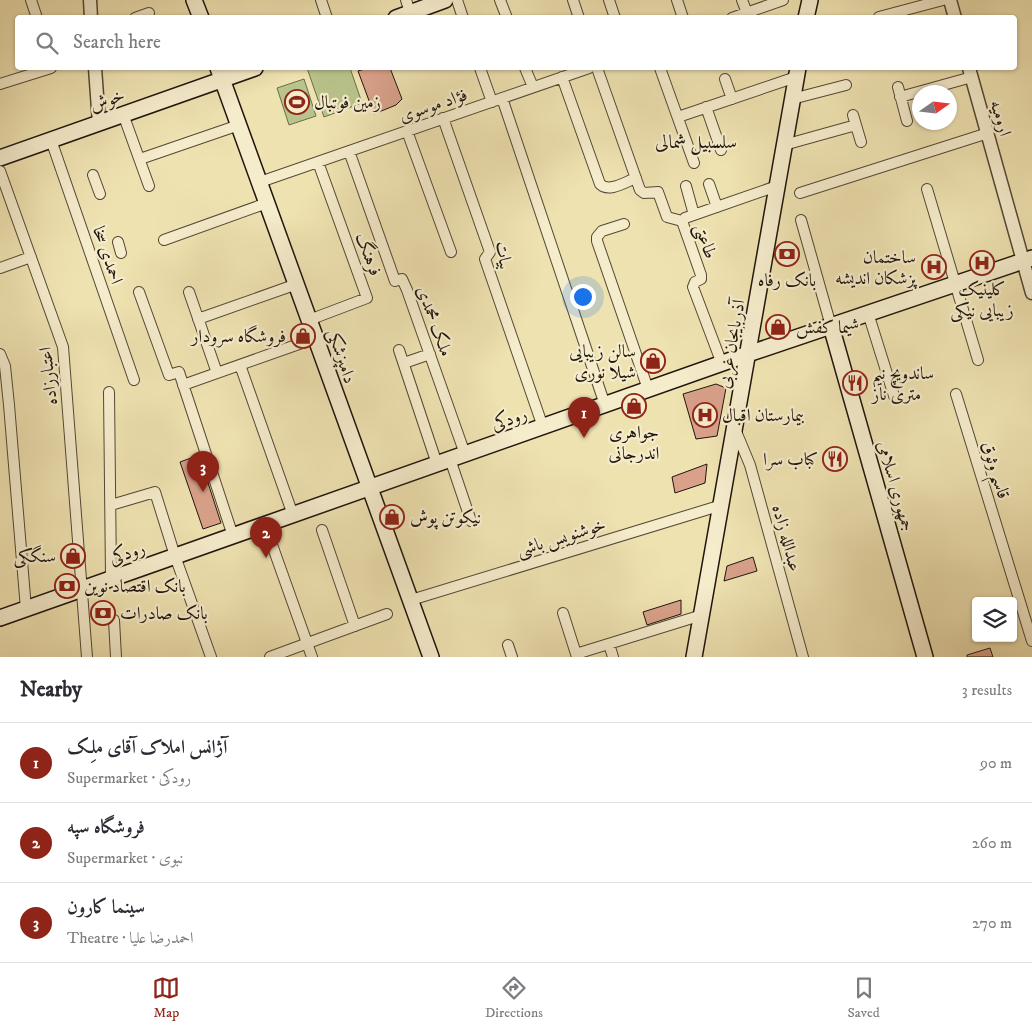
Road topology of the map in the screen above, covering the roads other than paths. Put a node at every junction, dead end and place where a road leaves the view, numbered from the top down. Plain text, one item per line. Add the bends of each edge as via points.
1 (31, 0) edge
2 (90, 0) edge
3 (194, 0) edge
4 (321, 0) edge
5 (457, 0) edge
6 (500, 0) edge
7 (573, 0) edge
8 (609, 0) edge
9 (677, 0) edge
10 (742, 0) edge
11 (783, 0) edge
12 (810, 0) edge
13 (943, 0) edge
14 (950, 0) edge
15 (441, 1) edge
16 (404, 10) edge
17 (746, 12) junction
18 (149, 14) dead end
19 (36, 15) edge
20 (91, 15) edge
21 (146, 15) edge
22 (200, 15) edge
23 (326, 15) edge
24 (462, 15) edge
25 (506, 15) edge
26 (578, 15) edge
27 (614, 15) edge
28 (682, 15) edge
29 (739, 15) edge
30 (807, 15) edge
31 (890, 15) edge
32 (954, 15) edge
33 (45, 70) edge
34 (95, 70) edge
35 (241, 70) edge
36 (481, 70) edge
37 (527, 70) edge
38 (583, 70) edge
39 (598, 70) edge
40 (661, 70) edge
41 (797, 72) edge
42 (970, 72) edge
43 (220, 73) edge
44 (562, 77) junction
45 (725, 79) dead end
46 (0, 84) edge
47 (847, 85) dead end
48 (533, 87) junction
49 (502, 98) junction
50 (732, 99) junction
51 (792, 99) junction
52 (492, 102) junction
53 (706, 107) junction
54 (123, 114) junction
55 (678, 117) junction
56 (443, 118) junction
57 (907, 121) dead end
58 (99, 123) junction
59 (239, 125) junction
60 (407, 131) junction
61 (988, 133) junction
62 (51, 140) junction
63 (861, 142) dead end
64 (784, 145) junction
65 (721, 150) dead end
66 (349, 152) junction
67 (0, 158) edge
68 (140, 159) junction
69 (318, 162) junction
70 (694, 163) dead end
71 (0, 170) edge
72 (93, 175) dead end
73 (636, 178) junction
74 (260, 182) junction
75 (709, 184) dead end
76 (149, 186) dead end
77 (686, 186) dead end
78 (777, 186) junction
79 (927, 189) dead end
80 (100, 194) dead end
81 (800, 194) dead end
82 (267, 203) junction
83 (717, 207) junction
84 (694, 215) junction
85 (800, 220) dead end
86 (682, 221) junction
87 (624, 224) dead end
88 (164, 240) dead end
89 (118, 242) dead end
90 (451, 252) dead end
91 (121, 253) dead end
92 (31, 257) junction
93 (1028, 260) edge
94 (0, 268) edge
95 (297, 284) junction
96 (956, 284) junction
97 (139, 292) dead end
98 (189, 292) dead end
99 (1032, 293) edge
100 (868, 314) junction
101 (198, 319) junction
102 (309, 320) junction
103 (831, 326) junction
104 (316, 338) junction
105 (400, 350) dead end
106 (0, 354) edge
107 (430, 354) junction
108 (748, 354) junction
109 (978, 360) dead end
110 (240, 364) junction
111 (404, 364) junction
112 (722, 364) junction
113 (217, 373) junction
114 (134, 380) dead end
115 (183, 384) junction
116 (648, 389) junction
117 (109, 392) dead end
118 (956, 394) dead end
119 (894, 396) dead end
120 (605, 405) junction
121 (4, 406) edge
122 (543, 427) junction
123 (735, 429) junction
124 (451, 459) junction
125 (370, 488) junction
126 (722, 505) junction
127 (111, 506) junction
128 (293, 515) junction
129 (471, 521) dead end
130 (265, 524) junction
131 (322, 530) dead end
132 (233, 536) junction
133 (175, 556) junction
134 (111, 578) junction
135 (82, 589) junction
136 (411, 600) junction
137 (26, 609) junction
138 (563, 613) dead end
139 (387, 614) dead end
140 (702, 615) junction
141 (0, 618) edge
142 (114, 620) dead end
143 (355, 626) junction
144 (1032, 641) edge
145 (307, 643) junction
146 (609, 644) junction
147 (508, 645) dead end
148 (577, 656) edge
149 (87, 657) edge
150 (116, 657) edge
151 (211, 657) edge
152 (270, 657) edge
153 (312, 657) edge
154 (431, 657) edge
155 (512, 657) edge
156 (613, 657) edge
157 (694, 657) edge
158 (804, 657) edge
159 (925, 657) edge

1 - 19 street
2 - 20 street
3 - 22 main road
4 - 23 street
5 - 24 street
6 - 25 street
7 - 26 street
8 - 27 street
9 - 28 street
10 - 17 street
11 - 17 street
12 - 30 main road
13 - 31 street
14 - 32 street
15 - 16 main road
17 - 29 street
18 - 21 street
33 - 46 street
34 - 58 street
35 - 43 main road, خوش
36 - 52 street
37 - 48 street
38 - 44 street, فؤاد موسوی
39 - 73 street
40 - 55 street
41 - 50 street
41 - 51 main road, آذربایجان غربی
42 - 57 street via 899,92
42 - 61 street, ارومیه
43 - 54 main road, خوش
43 - 59 main road, دامپزشکی
44 - 48 street, فؤاد موسوی
44 - 73 street via 602,187 609,188
45 - 50 street
47 - 51 street
48 - 49 street, فؤاد موسوی
49 - 52 street, فؤاد موسوی
49 - 120 street
50 - 53 street
51 - 64 main road, آذربایجان غربی
52 - 56 street, فؤاد موسوی
53 - 55 street
53 - 65 street
54 - 58 main road, خوش
54 - 68 street
55 - 70 street
56 - 60 street, فؤاد موسوی
56 - 122 street, بیات via 490,252 485,259
58 - 62 main road, خوش
59 - 68 street
59 - 74 main road, دامپزشکی
60 - 66 street, فؤاد موسوی
60 - 90 street
61 - 81 street
61 - 93 street, ارومیه
62 - 67 main road, خوش
62 - 114 street, احمدی سخا
63 - 64 street via 854,120
64 - 78 main road, آذربایجان غربی
66 - 69 street, فؤاد موسوی
66 - 107 street, ملک محمدی via 395,281 402,279
68 - 76 street
69 - 74 street, فؤاد موسوی
69 - 102 street, فرهنگ via 368,298
71 - 92 street, اعتبارزاده
72 - 80 street
73 - 86 street via 642,192 658,192 667,217
74 - 82 main road, دامپزشکی
75 - 83 street
77 - 84 street
78 - 83 street, طاعتی
78 - 108 main road, آذربایجان غربی
79 - 96 street
82 - 88 street
82 - 95 main road, دامپزشکی
83 - 84 street, طاعتی
84 - 86 street, طاعتی
85 - 103 street
86 - 112 street, طاعتی via 701,278 695,282 694,288
87 - 116 street via 602,232 597,241
89 - 91 street
92 - 94 street
92 - 135 street, اعتبارزاده via 64,355
93 - 96 main road, رودکی
93 - 99 street, ارومیه
95 - 101 street
95 - 102 main road, دامپزشکی
96 - 100 main road, رودکی
96 - 109 street
97 - 115 street via 169,375 178,372
98 - 101 street
100 - 103 main road, رودکی
100 - 119 street
101 - 113 street
102 - 104 main road, دامپزشکی
103 - 108 main road, رودکی
103 - 159 main road, جمهوری اسلامی
104 - 110 street
104 - 125 main road, دامپزشکی
105 - 111 street
106 - 121 street via 5,366
107 - 111 street
107 - 124 street, ملک محمدی
108 - 112 main road, رودکی
108 - 123 main road, آذربایجان غربی
110 - 113 street
110 - 128 street
111 - 124 street
112 - 116 main road, رودکی
113 - 115 street
115 - 132 street
116 - 120 main road, رودکی
117 - 127 street
118 - 144 street, قاسم وثوق
120 - 122 main road, رودکی
121 - 137 street
122 - 124 main road, رودکی
123 - 126 main road, آذربایجان غربی
123 - 158 street, عبدالله زاده via 750,465
124 - 125 main road, رودکی
124 - 129 street
125 - 128 main road, رودکی
125 - 136 main road, دامپزشکی
126 - 136 street, خوشنویس باشی
126 - 140 main road, آذربایجان غربی
127 - 133 street via 155,492
127 - 134 street
128 - 130 main road, رودکی
130 - 132 main road, رودکی
130 - 145 street
131 - 143 street
132 - 133 main road, رودکی
133 - 134 main road, رودکی
133 - 151 street
134 - 135 main road, رودکی
135 - 137 main road, رودکی
135 - 149 street, اعتبارزاده
136 - 154 main road, دامپزشکی
137 - 141 main road, رودکی
138 - 148 street
139 - 143 street
140 - 146 street
140 - 157 main road, آذربایجان غربی
142 - 150 street
143 - 145 street
145 - 152 street
145 - 153 street
146 - 148 street
146 - 156 street
147 - 155 street

